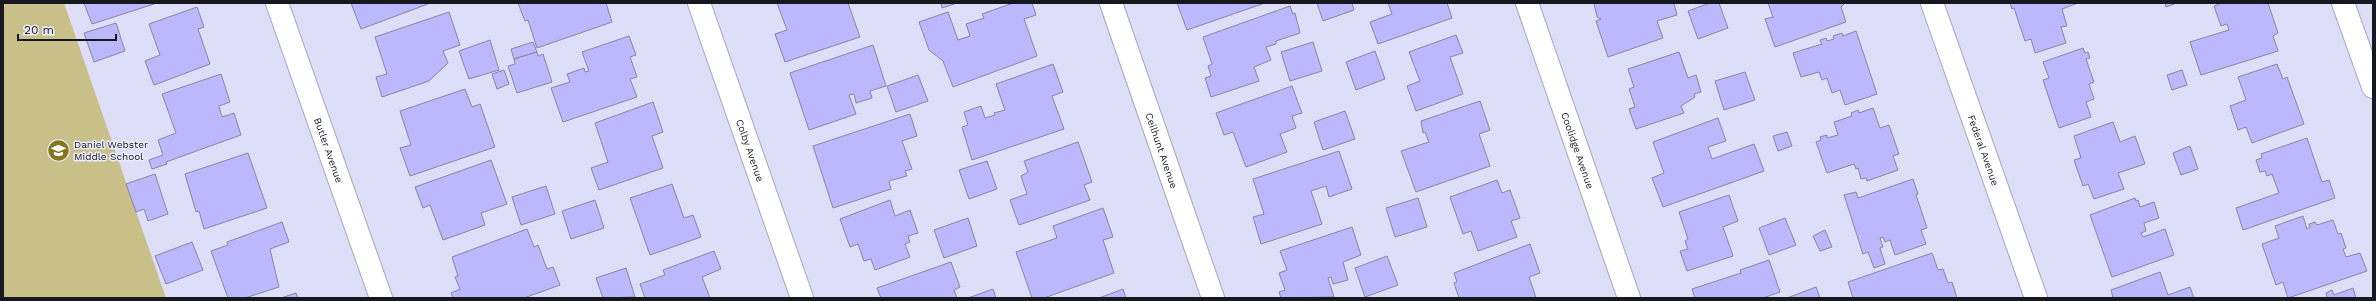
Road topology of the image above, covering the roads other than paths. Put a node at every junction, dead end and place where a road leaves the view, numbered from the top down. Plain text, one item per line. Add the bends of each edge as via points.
1 (277, 3) edge
2 (699, 3) edge
3 (1111, 3) edge
4 (1527, 3) edge
5 (1932, 3) edge
6 (2343, 3) edge
7 (2373, 87) edge
8 (381, 298) edge
9 (802, 298) edge
10 (1213, 298) edge
11 (1629, 298) edge
12 (2036, 298) edge

1 - 8 street, Butler Avenue
2 - 9 street, Colby Avenue
3 - 10 street, Ceilhunt Avenue
4 - 11 street, Coolidge Avenue
5 - 12 street, Federal Avenue
6 - 7 street

